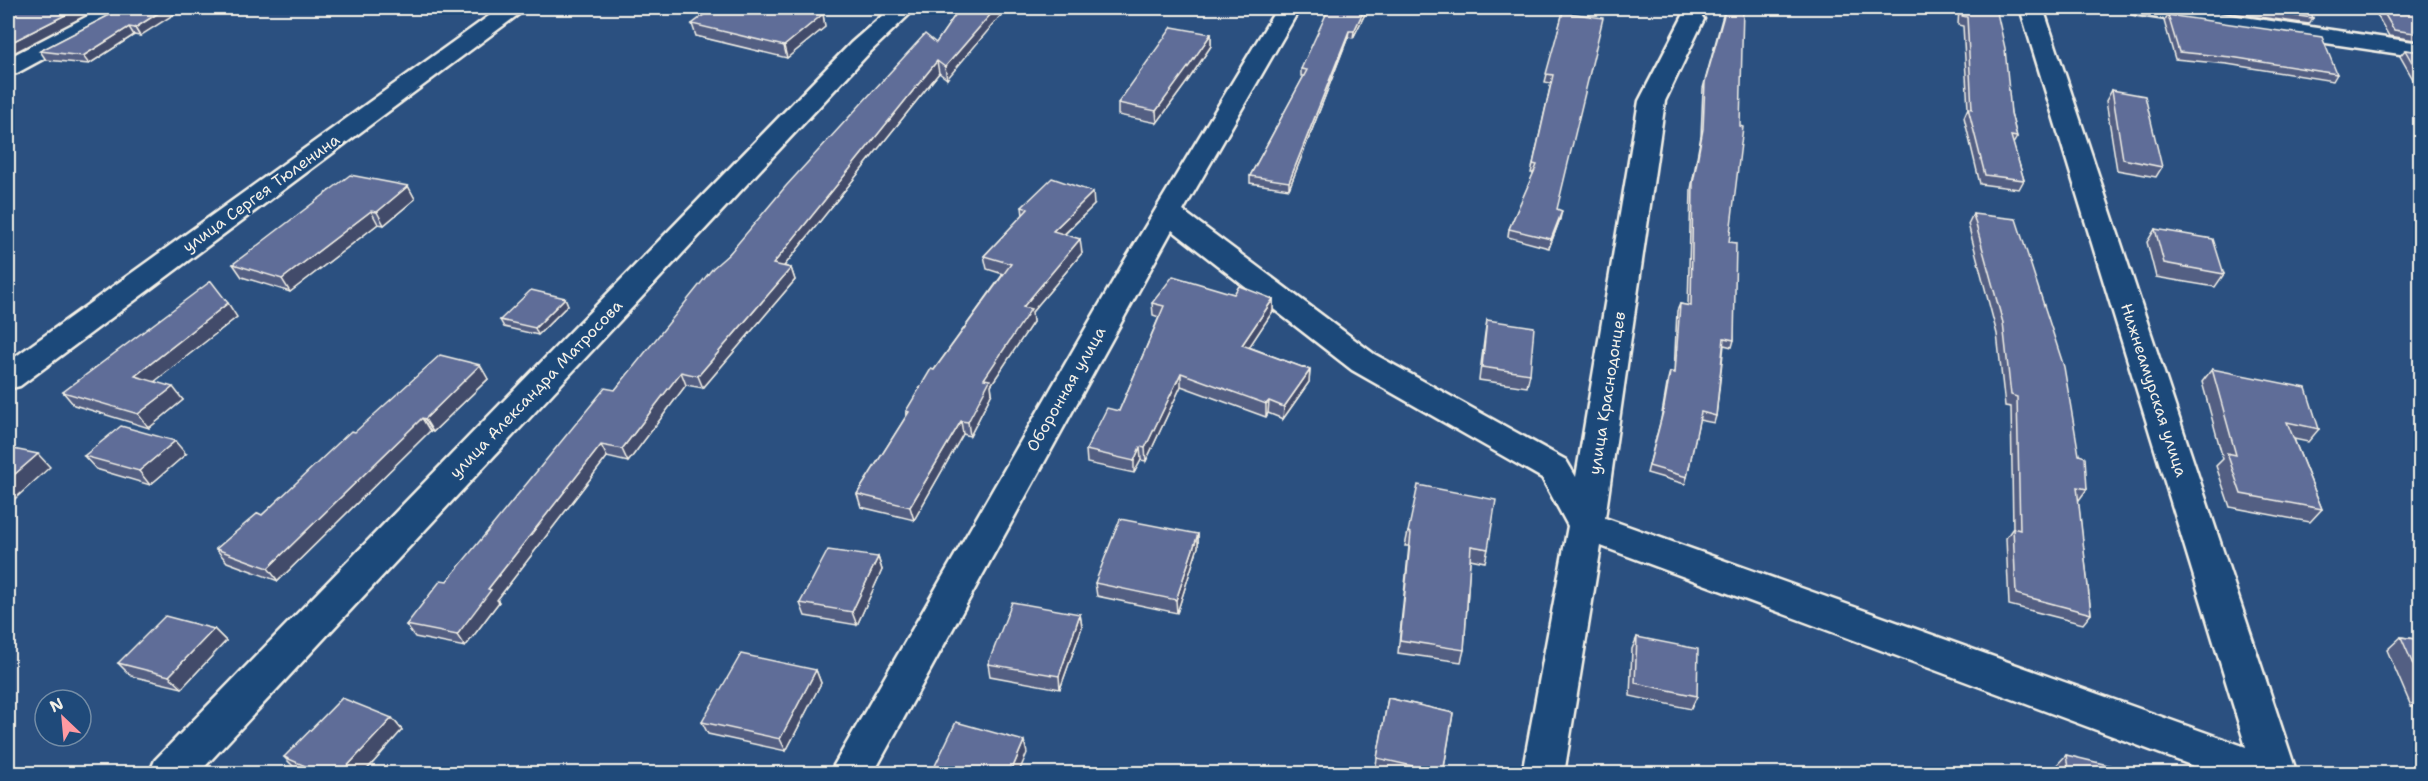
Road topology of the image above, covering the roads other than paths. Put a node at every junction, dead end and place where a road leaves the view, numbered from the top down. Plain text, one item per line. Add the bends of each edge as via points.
1 (120, 8) edge
2 (515, 8) edge
3 (904, 8) edge
4 (1288, 8) edge
5 (2032, 8) edge
6 (2139, 8) edge
7 (1692, 19) dead end
8 (2421, 50) edge
9 (8, 68) edge
10 (1168, 213) junction
11 (8, 378) edge
12 (1586, 526) junction
13 (170, 774) edge
14 (850, 774) edge
15 (1543, 774) edge
16 (2268, 774) edge
17 (2276, 774) edge

1 - 9 street
2 - 11 street, улица Сергея Тюленина
3 - 13 street, улица Александра Матросова via 852,57
4 - 10 street, Оборонная улица
5 - 17 street, Нижнеамурская улица
6 - 8 street
7 - 12 street, улица Краснодонцев via 1652,101
10 - 12 street via 1363,362 1554,469
10 - 14 street, Оборонная улица
12 - 15 street, улица Краснодонцев
12 - 16 street

